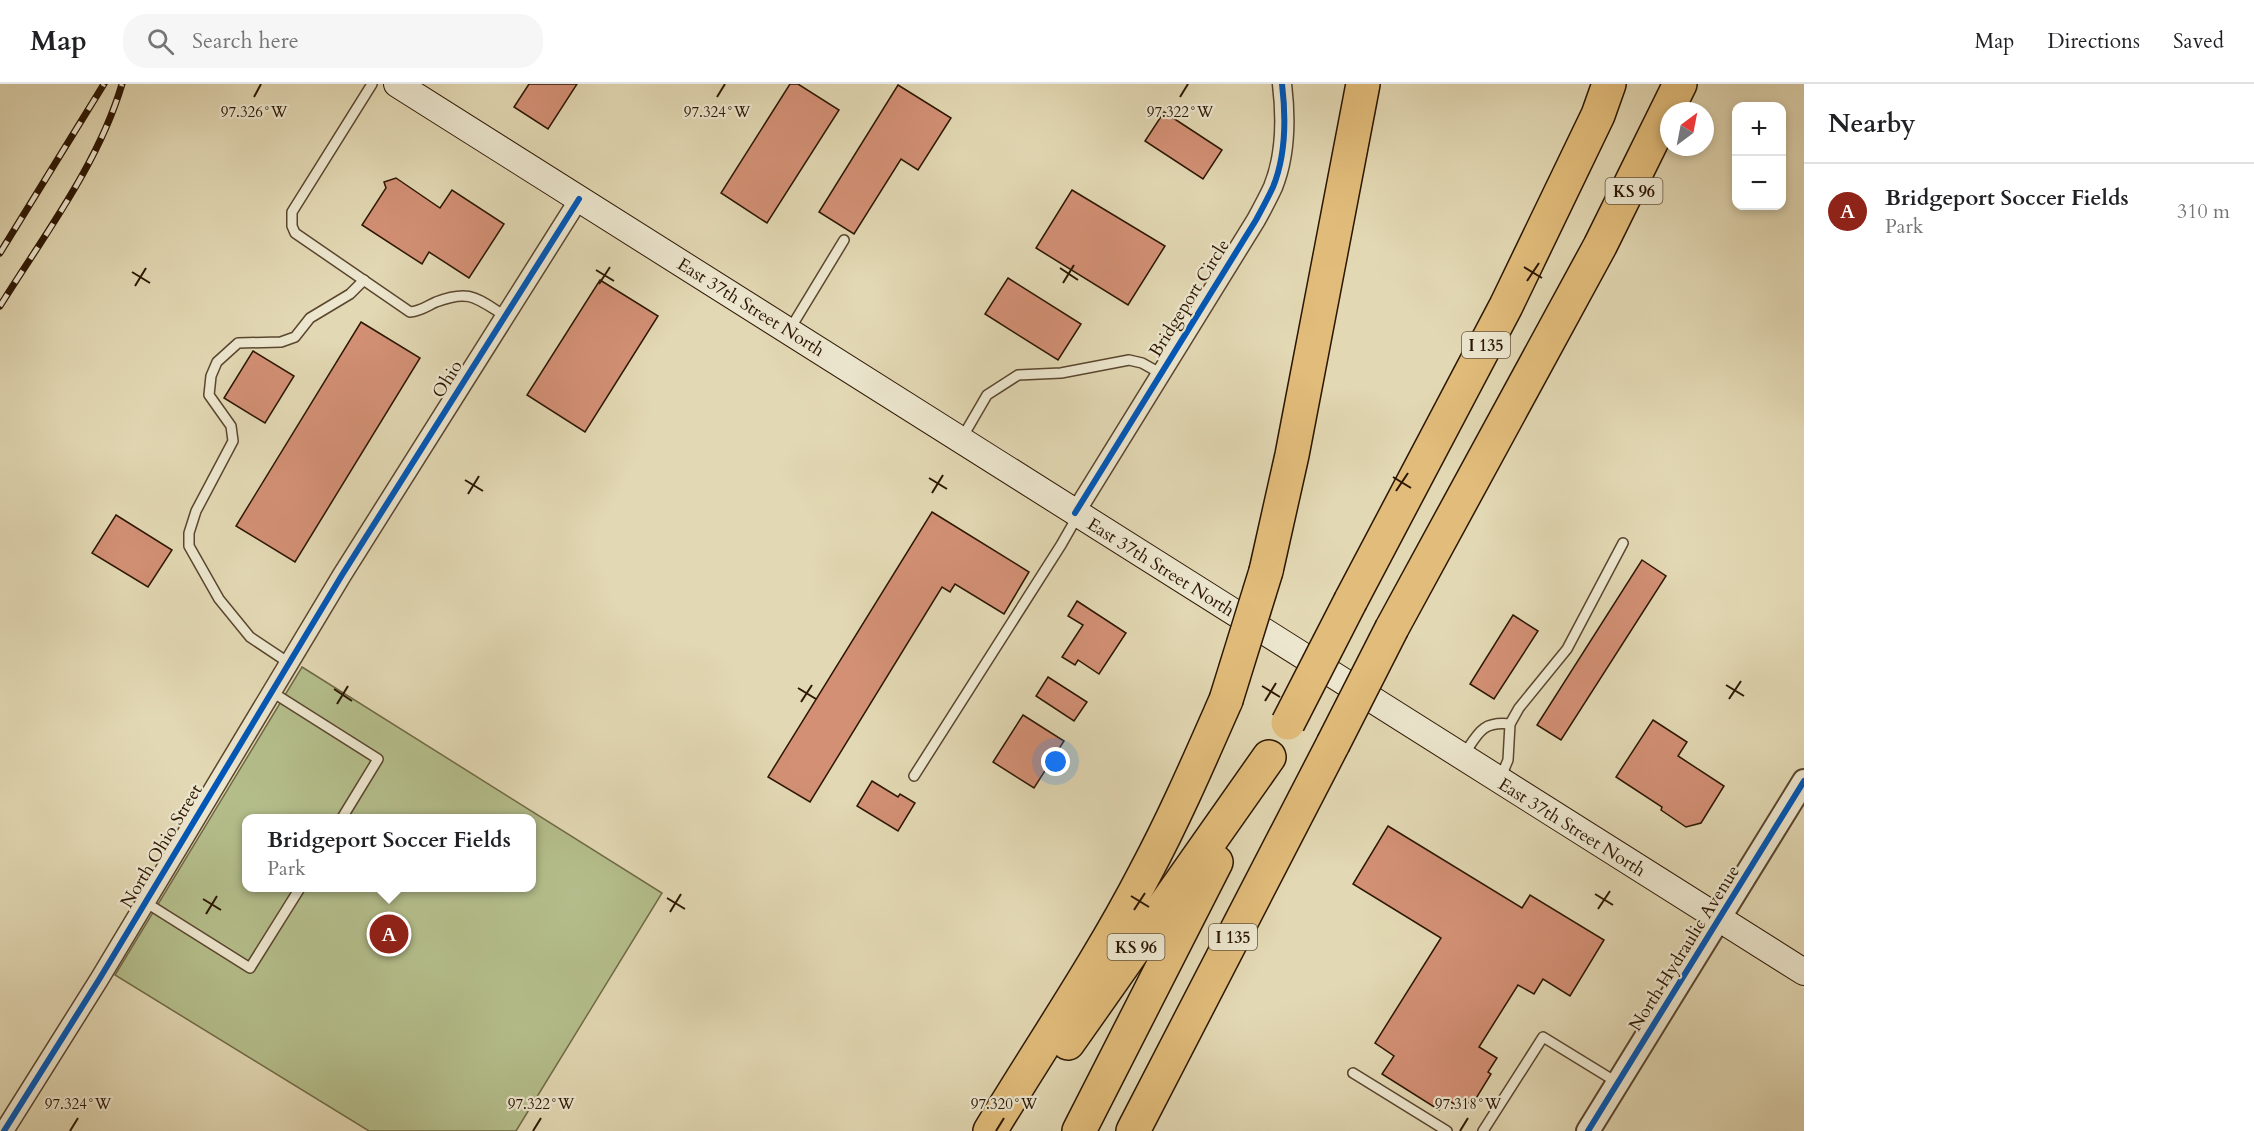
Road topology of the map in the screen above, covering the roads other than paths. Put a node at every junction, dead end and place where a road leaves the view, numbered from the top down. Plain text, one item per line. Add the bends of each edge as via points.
1 (372, 84) edge
2 (397, 84) edge
3 (1282, 84) edge
4 (1363, 84) edge
5 (1609, 84) edge
6 (1680, 84) edge
7 (1702, 84) edge
8 (1691, 102) edge
9 (1660, 150) edge
10 (579, 199) junction
11 (844, 240) dead end
12 (1600, 246) junction
13 (364, 280) junction
14 (505, 316) junction
15 (789, 331) junction
16 (1160, 373) junction
17 (961, 440) junction
18 (1076, 514) junction
19 (1623, 543) dead end
20 (342, 575) joint
21 (289, 663) junction
22 (272, 692) junction
23 (1510, 724) junction
24 (1269, 757) junction
25 (1462, 758) junction
26 (914, 776) dead end
27 (1499, 782) junction
28 (1804, 782) edge
29 (345, 814) edge
30 (298, 892) edge
31 (145, 902) junction
32 (1719, 920) junction
33 (1804, 972) edge
34 (1353, 1073) dead end
35 (1618, 1083) junction
36 (4, 1131) edge
37 (990, 1131) edge
38 (996, 1131) edge
39 (1079, 1131) edge
40 (1133, 1131) edge
41 (1447, 1131) edge
42 (1483, 1131) edge
43 (1588, 1131) edge

1 - 13 lane via 292,212 295,233
2 - 10 main road, East 37th Street North
3 - 16 street, Bridgeport Circle via 1284,142 1274,185
4 - 37 highway, bridge via 1292,455 1266,571 1226,700 1185,796 1144,875
5 - 24 highway, I 135, bridge via 1598,115 1506,306
6 - 12 highway, I 135
7 - 8 highway
9 - 12 highway, KS 96
10 - 14 street, Ohio
10 - 15 main road, East 37th Street North
11 - 15 lane
12 - 40 highway, I 135, bridge via 1392,628
13 - 14 lane via 410,312 458,294 475,297
13 - 21 lane via 350,294 310,318 295,337 281,342 238,344 217,362 211,376 209,395 231,426 233,441 196,511 189,546 219,599 250,637
14 - 20 street, Ohio
15 - 17 main road, East 37th Street North
16 - 17 lane via 1129,360 1061,373 1018,375 987,395
16 - 18 street, Bridgeport Circle
17 - 18 main road, East 37th Street North
18 - 25 main road, East 37th Street North
18 - 26 lane via 1061,545
19 - 23 lane via 1567,649
20 - 21 street, North Ohio Street
21 - 22 street, North Ohio Street
22 - 29 lane via 378,759
22 - 31 street, North Ohio Street
23 - 25 lane via 1486,726
23 - 27 lane via 1508,760
24 - 38 highway, KS 96 via 1079,1029
24 - 39 highway, I 135
25 - 27 main road, East 37th Street North
27 - 32 main road, East 37th Street North
28 - 32 street, North Hydraulic Avenue
30 - 31 lane via 250,968
31 - 36 street, North Ohio Street
32 - 33 main road, East 37th Street North
32 - 35 street, North Hydraulic Avenue
34 - 41 lane
35 - 42 lane via 1543,1037
35 - 43 street, North Hydraulic Avenue

